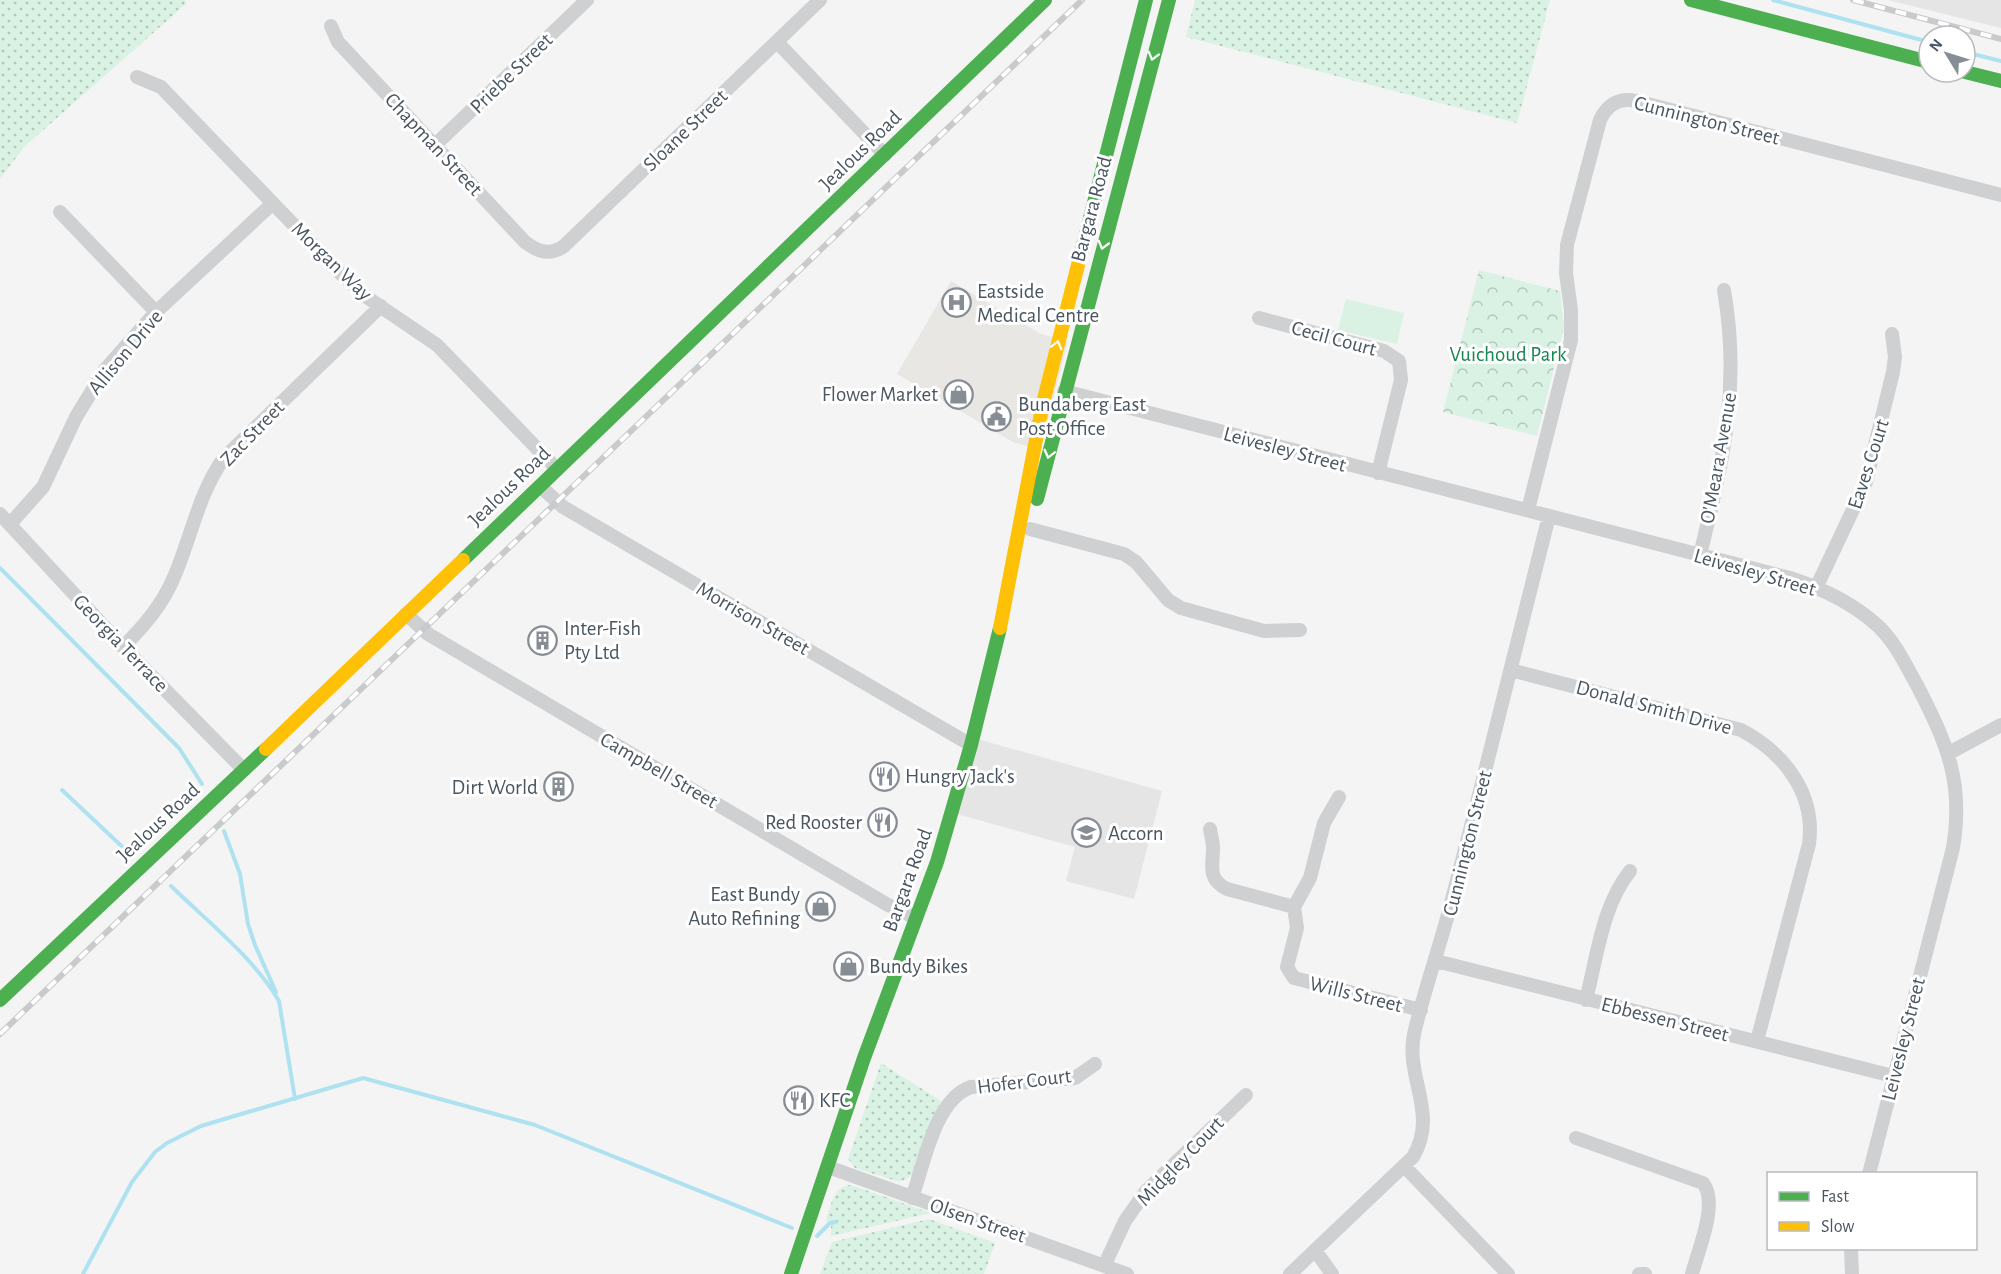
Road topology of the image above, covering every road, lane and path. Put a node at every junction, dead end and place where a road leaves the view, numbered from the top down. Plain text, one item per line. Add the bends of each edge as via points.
1 (587, 0) edge
2 (820, 0) edge
3 (1045, 0) edge
4 (1169, 0) edge
5 (1691, 0) edge
6 (1146, 1) edge
7 (331, 26) dead end
8 (777, 42) junction
9 (1917, 59) edge
10 (1977, 75) edge
11 (136, 77) dead end
12 (2001, 81) edge
13 (435, 145) junction
14 (885, 155) junction
15 (2001, 195) edge
16 (273, 203) junction
17 (60, 212) dead end
18 (546, 252) joint
19 (1724, 290) dead end
20 (381, 306) junction
21 (156, 312) junction
22 (1259, 318) dead end
23 (1892, 334) dead end
24 (1047, 386) junction
25 (1064, 391) junction
26 (557, 469) junction
27 (1378, 472) junction
28 (540, 486) junction
29 (1528, 510) junction
30 (1549, 516) junction
31 (5, 519) edge
32 (1025, 528) junction
33 (1700, 555) junction
34 (1816, 588) junction
35 (406, 614) junction
36 (1299, 630) dead end
37 (123, 647) junction
38 (1511, 670) junction
39 (2001, 725) edge
40 (971, 745) junction
41 (1949, 753) junction
42 (244, 770) junction
43 (1339, 797) dead end
44 (1210, 829) dead end
45 (1630, 871) dead end
46 (1294, 907) junction
47 (916, 918) junction
48 (1436, 961) junction
49 (0, 1000) edge
50 (1586, 1000) junction
51 (1421, 1010) junction
52 (1757, 1041) junction
53 (1095, 1064) dead end
54 (1893, 1076) junction
55 (1246, 1095) dead end
56 (1576, 1138) dead end
57 (1404, 1166) junction
58 (828, 1167) junction
59 (1869, 1172) edge
60 (912, 1198) junction
61 (1316, 1250) junction
62 (1851, 1250) edge
63 (1105, 1264) junction
64 (791, 1274) edge
65 (1127, 1274) edge
66 (1290, 1274) edge
67 (1332, 1274) edge
68 (1508, 1274) edge
69 (1639, 1274) edge
70 (1645, 1274) edge
71 (1692, 1274) edge
72 (1852, 1274) edge

1 - 13 street, Priebe Street
2 - 8 street, Sloane Street
3 - 14 main road, Jealous Road
4 -> 25 main road, Bargara Road
5 - 9 main road
24 -> 6 main road, Bargara Road
7 - 13 street, Chapman Street via 338,42
8 - 14 street
8 - 18 street, Sloane Street via 564,246
10 - 12 main road
11 - 16 street, Morgan Way via 161,87
13 - 18 street, Chapman Street via 525,242
14 - 26 main road, Jealous Road
15 - 29 street, Cunnington Street via 1636,101 1609,99 1568,245 1571,340
16 - 20 street, Morgan Way via 344,277
16 - 21 street, Allison Drive
17 - 21 street
19 - 33 street, O'Meara Avenue via 1730,323 1732,388 1722,463
20 - 26 street, Morgan Way via 437,345
20 - 37 street, Zac Street via 224,458 212,478 164,597
21 - 31 street, Allison Drive via 104,371 76,417 50,475
22 - 27 street, Cecil Court via 1384,351 1399,361 1401,380
23 - 34 street, Eaves Court via 1893,372 1866,482
24 - 25 main road
24 - 32 main road, Bargara Road
25 - 27 street, Leivesley Street
25 -> 32 main road, Bargara Road
26 - 28 main road, Jealous Road
27 - 29 street, Leivesley Street
28 - 35 main road, Jealous Road
28 - 40 street, Morrison Street via 562,507
29 - 30 street, Leivesley Street
30 - 33 street, Leivesley Street
30 - 38 street, Cunnington Street
31 - 37 street, Georgia Terrace
32 - 36 street via 1124,554 1136,562 1167,600 1181,608 1264,631
32 - 40 main road, Bargara Road
33 - 34 street, Leivesley Street
34 - 41 street, Leivesley Street via 1854,608 1886,635 1904,660
35 - 42 main road, Jealous Road
35 - 47 street, Campbell Street via 434,638
37 - 42 street, Georgia Terrace
38 - 48 street, Cunnington Street
38 - 52 street, Donald Smith Drive via 1741,730 1773,751 1795,778 1809,817 1809,844
39 - 41 street
40 - 47 main road, Bargara Road via 950,823
41 - 54 street, Leivesley Street via 1958,794 1956,830
42 - 49 main road, Jealous Road
43 - 46 street via 1324,823 1310,878
44 - 46 street via 1211,873 1217,883
45 - 50 street via 1611,902
46 - 51 street, Wills Street via 1297,928 1287,967 1294,978
47 - 58 main road, Bargara Road
48 - 50 street, Ebbessen Street
48 - 51 street, Cunnington Street
50 - 52 street, Ebbessen Street
51 - 57 street, Cunnington Street via 1413,1056 1424,1127 1419,1147
52 - 54 street, Ebbessen Street
53 - 60 street, Hofer Court via 1075,1078 978,1086 958,1092 942,1111
54 - 59 street, Leivesley Street
55 - 63 street, Midgley Court via 1146,1191 1125,1221
56 - 71 street via 1712,1184
57 - 61 street, Cunnington Street
57 - 68 street
58 - 60 street, Olsen Street
58 - 64 main road, Bargara Road
60 - 63 street, Olsen Street
61 - 66 street, Cunnington Street
61 - 67 street
62 - 72 street
63 - 65 street, Olsen Street
69 - 70 street

